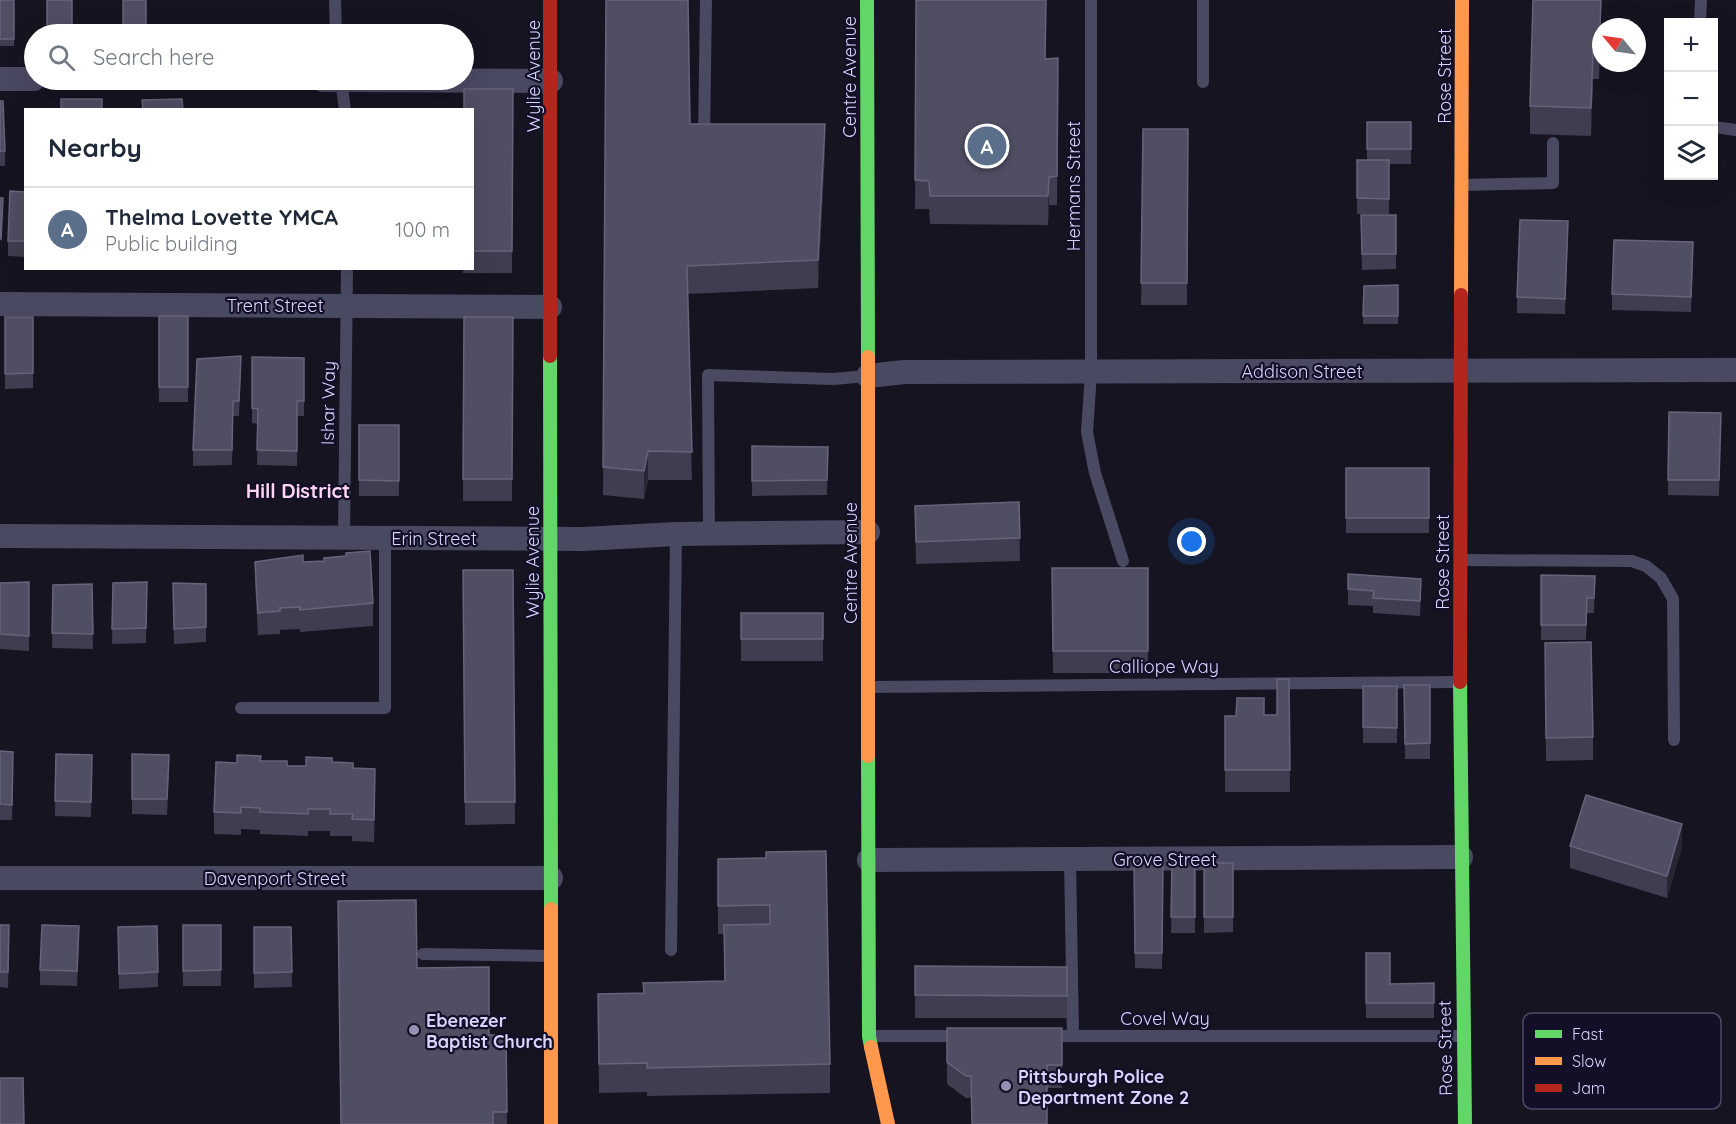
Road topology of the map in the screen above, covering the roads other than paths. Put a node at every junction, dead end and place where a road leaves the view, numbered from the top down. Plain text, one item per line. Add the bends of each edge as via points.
1 (335, 0) edge
2 (550, 0) edge
3 (706, 0) edge
4 (867, 0) edge
5 (1090, 0) edge
6 (1203, 0) edge
7 (1462, 0) edge
8 (1701, 0) edge
9 (1700, 18) edge
10 (336, 24) edge
11 (0, 79) edge
12 (24, 79) edge
13 (474, 81) edge
14 (551, 81) junction
15 (1203, 82) dead end
16 (342, 90) edge
17 (345, 108) edge
18 (1718, 128) edge
19 (1736, 130) edge
20 (1553, 142) dead end
21 (704, 143) edge
22 (1462, 185) junction
23 (347, 270) edge
24 (0, 304) edge
25 (348, 305) junction
26 (550, 307) junction
27 (1736, 370) edge
28 (1462, 371) junction
29 (1091, 373) junction
30 (868, 376) junction
31 (868, 532) junction
32 (676, 534) junction
33 (708, 534) junction
34 (0, 536) edge
35 (344, 537) junction
36 (385, 537) junction
37 (551, 538) junction
38 (1459, 560) junction
39 (1123, 561) dead end
40 (1460, 681) junction
41 (868, 687) junction
42 (241, 708) dead end
43 (1674, 740) dead end
44 (1461, 857) junction
45 (1070, 859) junction
46 (868, 860) junction
47 (0, 878) edge
48 (551, 878) junction
49 (672, 950) dead end
50 (423, 954) dead end
51 (551, 956) junction
52 (869, 1036) junction
53 (970, 1036) edge
54 (1027, 1036) edge
55 (1073, 1036) junction
56 (1461, 1036) junction
57 (551, 1124) edge
58 (888, 1124) edge
59 (1465, 1124) edge

1 - 10 lane
2 - 14 street, Wylie Avenue
3 - 21 lane
4 - 30 street, Centre Avenue
5 - 29 lane, Hermans Street
6 - 15 lane
7 - 22 street, Rose Street
8 - 9 lane
11 - 12 street
13 - 14 street
14 - 26 street, Wylie Avenue
16 - 17 lane
18 - 19 lane
20 - 22 lane via 1553,183
22 - 28 street, Rose Street
23 - 25 lane, Ishar Way
24 - 25 street, Trent Street
25 - 26 street, Trent Street
25 - 35 lane, Ishar Way
26 - 37 street, Wylie Avenue
27 - 28 street, Addison Street
28 - 29 street, Addison Street
28 - 38 street, Rose Street
29 - 30 street, Addison Street via 904,372
29 - 39 lane, Hermans Street via 1087,432 1095,473
30 - 31 street, Centre Avenue
30 - 33 lane via 833,379 708,375
31 - 33 street, Erin Street
31 - 41 street, Centre Avenue
32 - 33 street, Erin Street
32 - 37 street, Erin Street
32 - 49 lane
34 - 35 street, Erin Street
35 - 36 street, Erin Street
36 - 37 street, Erin Street
36 - 42 lane via 385,708
37 - 48 street, Wylie Avenue
38 - 40 street, Rose Street
38 - 43 lane via 1632,561 1661,578 1673,599
40 - 41 lane, Calliope Way
40 - 44 street, Rose Street
41 - 46 street, Centre Avenue
44 - 45 street, Grove Street
44 - 56 street, Rose Street
45 - 46 street, Grove Street
45 - 55 lane
46 - 52 street, Centre Avenue
47 - 48 street, Davenport Street
48 - 51 street, Wylie Avenue
50 - 51 lane
51 - 57 street, Wylie Avenue
52 - 53 lane
52 - 58 street, Centre Avenue
54 - 55 lane, Covel Way
55 - 56 lane, Covel Way
56 - 59 street, Rose Street

